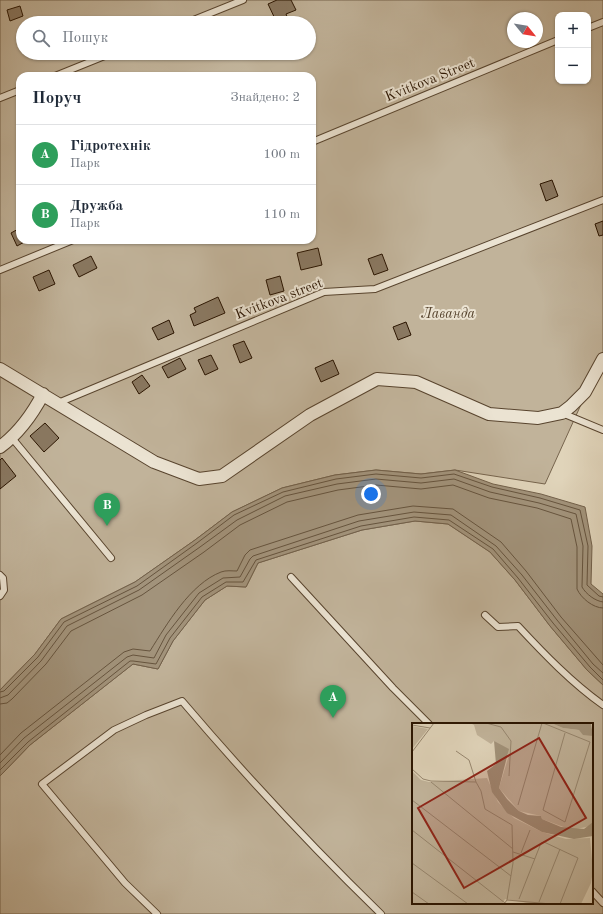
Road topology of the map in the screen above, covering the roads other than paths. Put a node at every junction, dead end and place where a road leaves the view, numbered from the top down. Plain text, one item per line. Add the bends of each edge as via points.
1 (243, 0) edge
2 (203, 16) edge
3 (603, 22) edge
4 (591, 27) edge
5 (555, 41) edge
6 (95, 60) edge
7 (65, 72) edge
8 (16, 92) edge
9 (0, 98) edge
10 (316, 140) edge
11 (603, 200) edge
12 (63, 244) edge
13 (0, 270) edge
14 (603, 359) edge
15 (0, 369) edge
16 (43, 394) junction
17 (58, 403) junction
18 (562, 413) junction
19 (603, 430) edge
20 (12, 438) junction
21 (0, 447) edge
22 (111, 558) dead end
23 (0, 575) edge
24 (291, 577) dead end
25 (0, 596) edge
26 (485, 615) dead end
27 (603, 705) edge
28 (428, 723) edge
29 (593, 892) edge
30 (603, 902) edge
31 (157, 914) edge
32 (381, 914) edge

1 - 2 lane
3 - 4 lane
5 - 10 lane, Kvitkova Street
6 - 7 lane
8 - 9 lane
11 - 17 lane, Kvitkova street via 375,289 324,292
12 - 13 lane
14 - 18 street via 585,392
15 - 16 street
16 - 17 street
16 - 20 street via 33,413
17 - 18 street via 154,462 199,479 222,476 310,416 377,379 416,382 489,414 538,418
18 - 19 lane
20 - 21 street
20 - 22 lane
23 - 25 lane via 4,590
24 - 28 lane
26 - 27 lane via 498,627 518,626 536,647
29 - 30 lane
31 - 32 lane via 126,883 42,784 114,730 182,701 322,856

